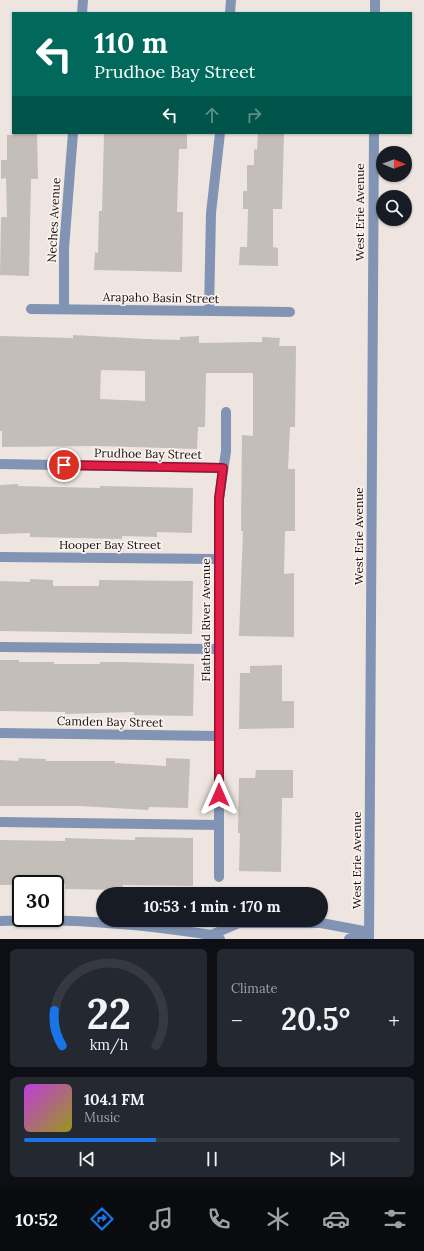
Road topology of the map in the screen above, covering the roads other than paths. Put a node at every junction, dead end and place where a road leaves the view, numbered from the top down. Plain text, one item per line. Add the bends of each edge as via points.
1 (83, 0) edge
2 (231, 0) edge
3 (375, 0) edge
4 (82, 12) edge
5 (230, 12) edge
6 (375, 12) edge
7 (73, 134) edge
8 (220, 134) edge
9 (374, 134) edge
10 (31, 309) dead end
11 (64, 309) junction
12 (209, 311) junction
13 (290, 312) dead end
14 (226, 412) dead end
15 (0, 464) edge
16 (223, 468) junction
17 (0, 557) edge
18 (219, 559) junction
19 (0, 647) edge
20 (218, 650) junction
21 (0, 733) edge
22 (219, 736) junction
23 (0, 822) edge
24 (219, 825) junction
25 (219, 877) dead end
26 (0, 921) edge
27 (369, 936) edge
28 (216, 937) edge
29 (349, 939) edge

1 - 4 street
2 - 5 street
3 - 6 street
7 - 11 street, Neches Avenue via 64,248
8 - 12 street via 211,214
9 - 27 street, West Erie Avenue
10 - 11 street, Arapaho Basin Street
11 - 12 street, Arapaho Basin Street
12 - 13 street, Arapaho Basin Street
14 - 16 street, Flathead River Avenue
15 - 16 street, Prudhoe Bay Street
16 - 18 street, Flathead River Avenue via 219,499
17 - 18 street, Hooper Bay Street
18 - 20 street, Flathead River Avenue
19 - 20 street
20 - 22 street, Flathead River Avenue
21 - 22 street, Camden Bay Street
22 - 24 street, Flathead River Avenue
23 - 24 street
24 - 25 street, Flathead River Avenue
26 - 28 street via 88,920 134,924
27 - 28 street via 321,922 239,923
27 - 29 street

